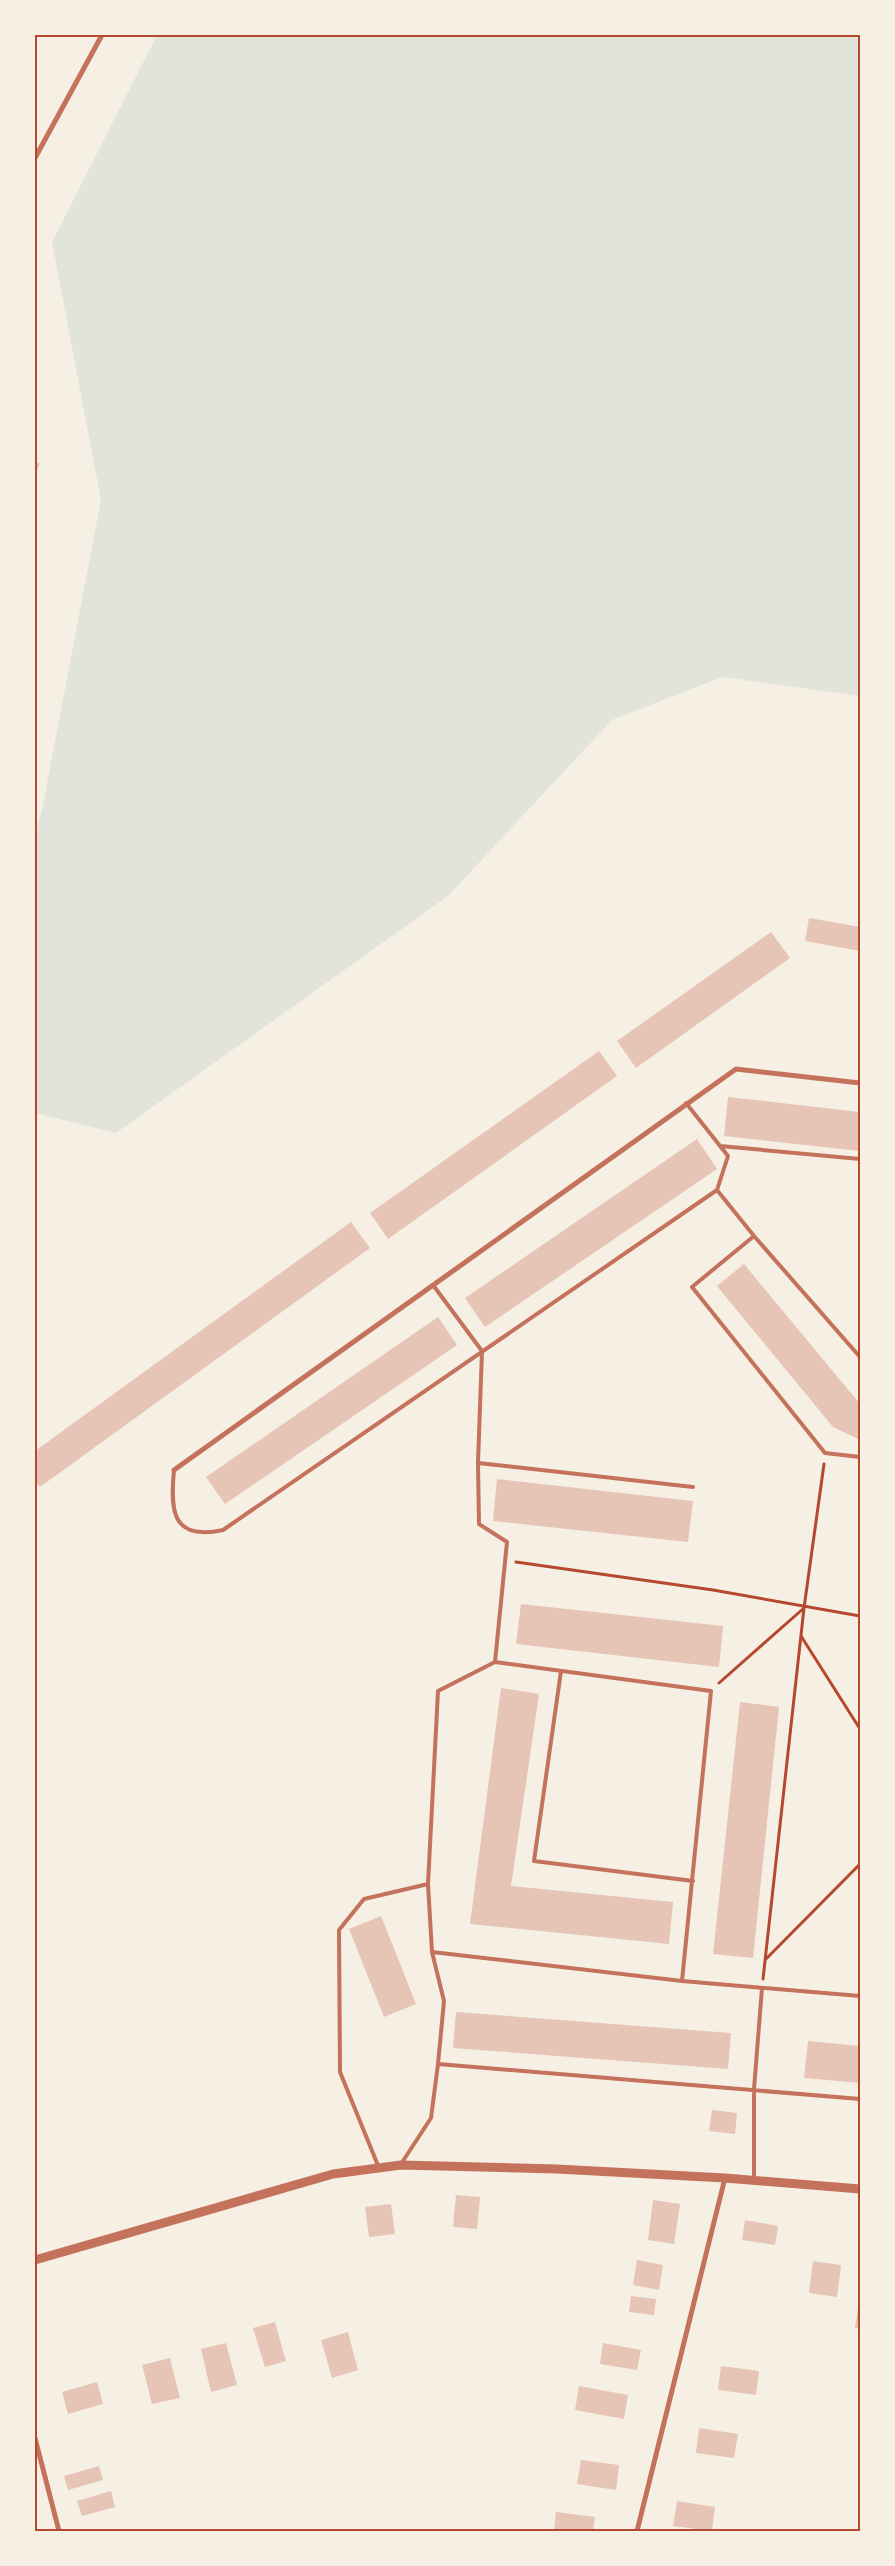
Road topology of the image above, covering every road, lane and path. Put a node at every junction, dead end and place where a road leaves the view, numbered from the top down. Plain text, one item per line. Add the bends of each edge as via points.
1 (102, 35) edge
2 (35, 158) edge
3 (860, 1083) edge
4 (686, 1103) junction
5 (720, 1146) junction
6 (860, 1159) edge
7 (718, 1190) junction
8 (754, 1236) junction
9 (433, 1285) junction
10 (482, 1351) junction
11 (860, 1357) edge
12 (825, 1453) junction
13 (860, 1457) edge
14 (478, 1463) junction
15 (174, 1470) joint
16 (693, 1486) dead end
17 (505, 1561) junction
18 (804, 1608) junction
19 (860, 1616) edge
20 (800, 1636) junction
21 (495, 1662) junction
22 (561, 1671) junction
23 (711, 1690) junction
24 (860, 1729) edge
25 (860, 1864) edge
26 (693, 1881) junction
27 (428, 1884) junction
28 (432, 1952) junction
29 (765, 1960) junction
30 (682, 1981) junction
31 (762, 1988) junction
32 (860, 1996) edge
33 (438, 2064) junction
34 (754, 2089) junction
35 (860, 2099) edge
36 (401, 2165) junction
37 (379, 2168) junction
38 (725, 2178) junction
39 (754, 2180) junction
40 (860, 2190) edge
41 (35, 2260) edge
42 (35, 2438) edge
43 (59, 2531) edge
44 (637, 2531) edge

1 - 2 street
3 - 4 street via 736,1069
4 - 5 lane
4 - 9 street
5 - 6 lane
5 - 7 lane via 728,1156
7 - 8 lane
7 - 10 lane
8 - 11 lane
8 - 12 lane via 692,1287
9 - 10 lane
9 - 15 street
10 - 14 lane
10 - 15 lane via 223,1530 204,1534 188,1530 177,1520 171,1499
12 - 13 lane
12 - 18 path
14 - 16 lane
14 - 17 lane via 479,1524 507,1542
17 - 18 path via 713,1590
17 - 21 lane
18 - 19 path
18 - 20 path
18 - 23 path
20 - 24 path
20 - 29 path
21 - 22 lane
21 - 27 lane via 438,1691
22 - 23 lane
22 - 26 lane via 534,1861
23 - 26 lane
25 - 29 path
26 - 30 lane
27 - 28 lane
27 - 37 lane via 364,1899 339,1930 340,2072
28 - 30 lane
28 - 33 lane via 444,2001
29 - 31 path
30 - 31 lane
31 - 32 lane
31 - 34 lane
33 - 34 lane
33 - 36 lane via 430,2118
34 - 35 lane
34 - 39 lane
36 - 37 street
36 - 38 street
37 - 41 street via 333,2174
38 - 39 street
38 - 44 street
39 - 40 street
42 - 43 street

